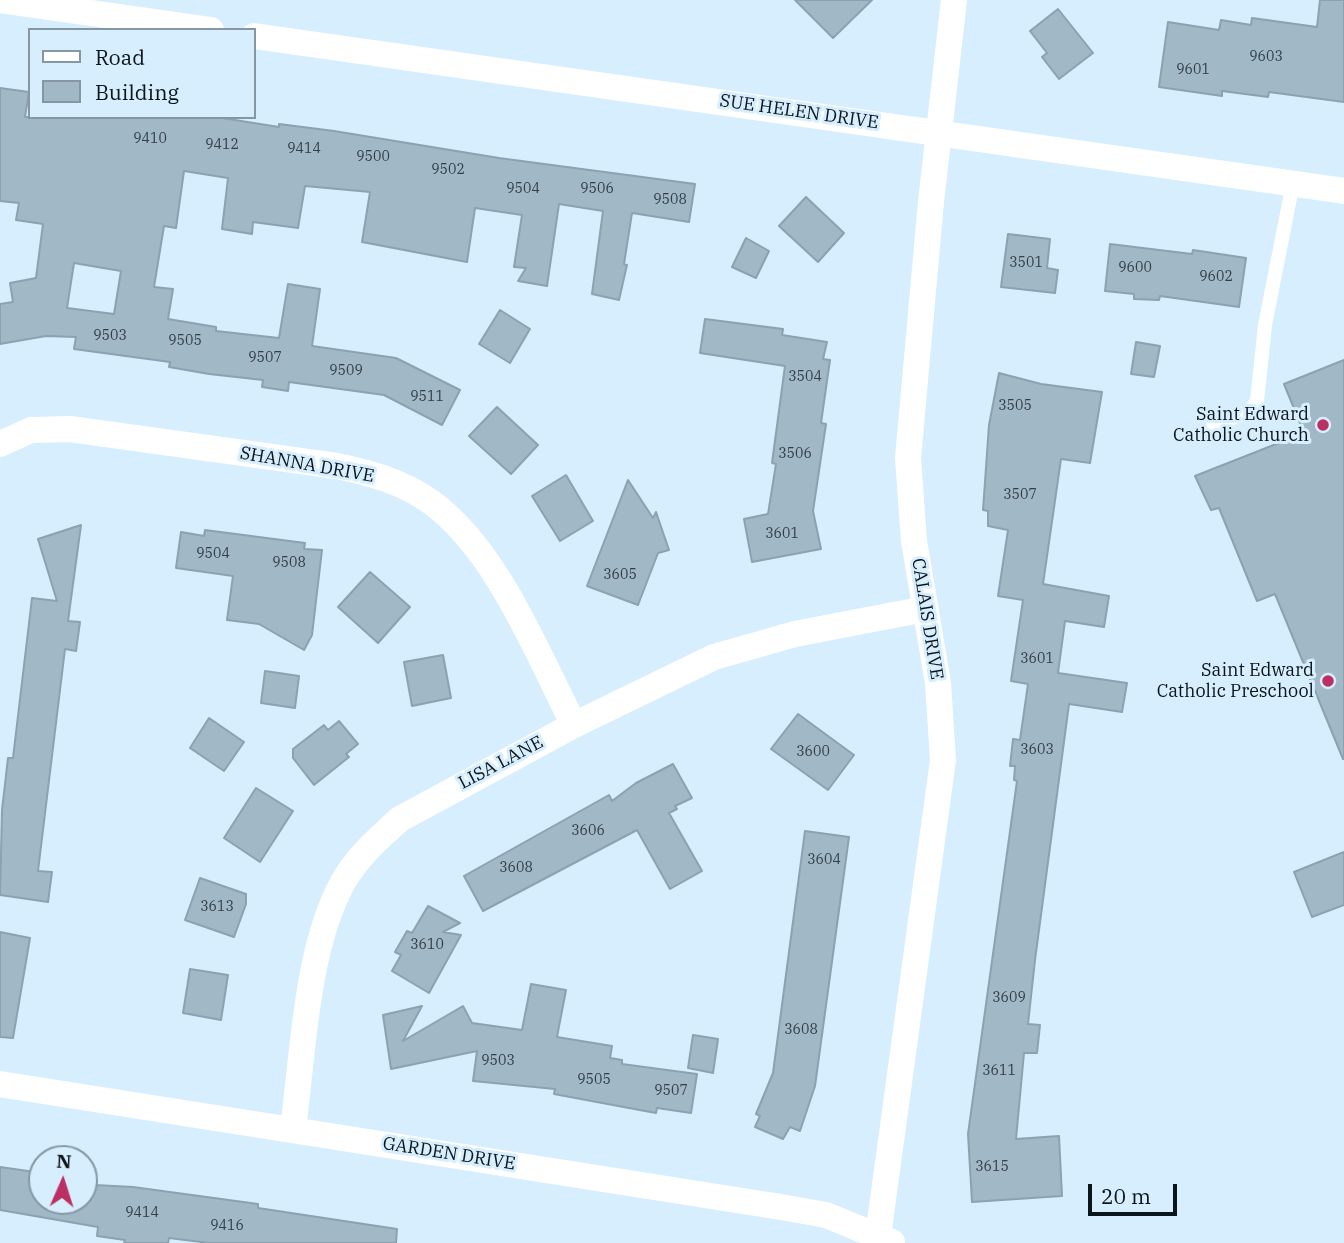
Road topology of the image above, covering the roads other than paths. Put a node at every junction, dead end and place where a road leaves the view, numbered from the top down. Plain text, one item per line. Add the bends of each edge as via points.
1 (0, 0) edge
2 (954, 0) edge
3 (106, 8) edge
4 (201, 28) edge
5 (256, 36) edge
6 (941, 132) junction
7 (1293, 183) junction
8 (1344, 191) edge
9 (1212, 427) dead end
10 (0, 444) edge
11 (925, 609) junction
12 (574, 724) junction
13 (0, 1084) edge
14 (293, 1129) junction
15 (886, 1240) edge

1 - 3 street
2 - 6 street, CALAIS DRIVE
3 - 4 street
5 - 6 street, SUE HELEN DRIVE
6 - 7 street, SUE HELEN DRIVE
6 - 11 street, CALAIS DRIVE via 908,458
7 - 8 street, SUE HELEN DRIVE
7 - 9 lane via 1265,325 1257,401 1249,411
10 - 12 street, SHANNA DRIVE via 31,430 70,429 337,466 402,485 452,519 480,551
11 - 12 street, LISA LANE via 795,634 714,657
11 - 15 street, CALAIS DRIVE via 938,683 943,760
12 - 14 street, LISA LANE via 400,819 344,880 322,931
13 - 14 street, GARDEN DRIVE
14 - 15 street, GARDEN DRIVE via 780,1206 826,1215

